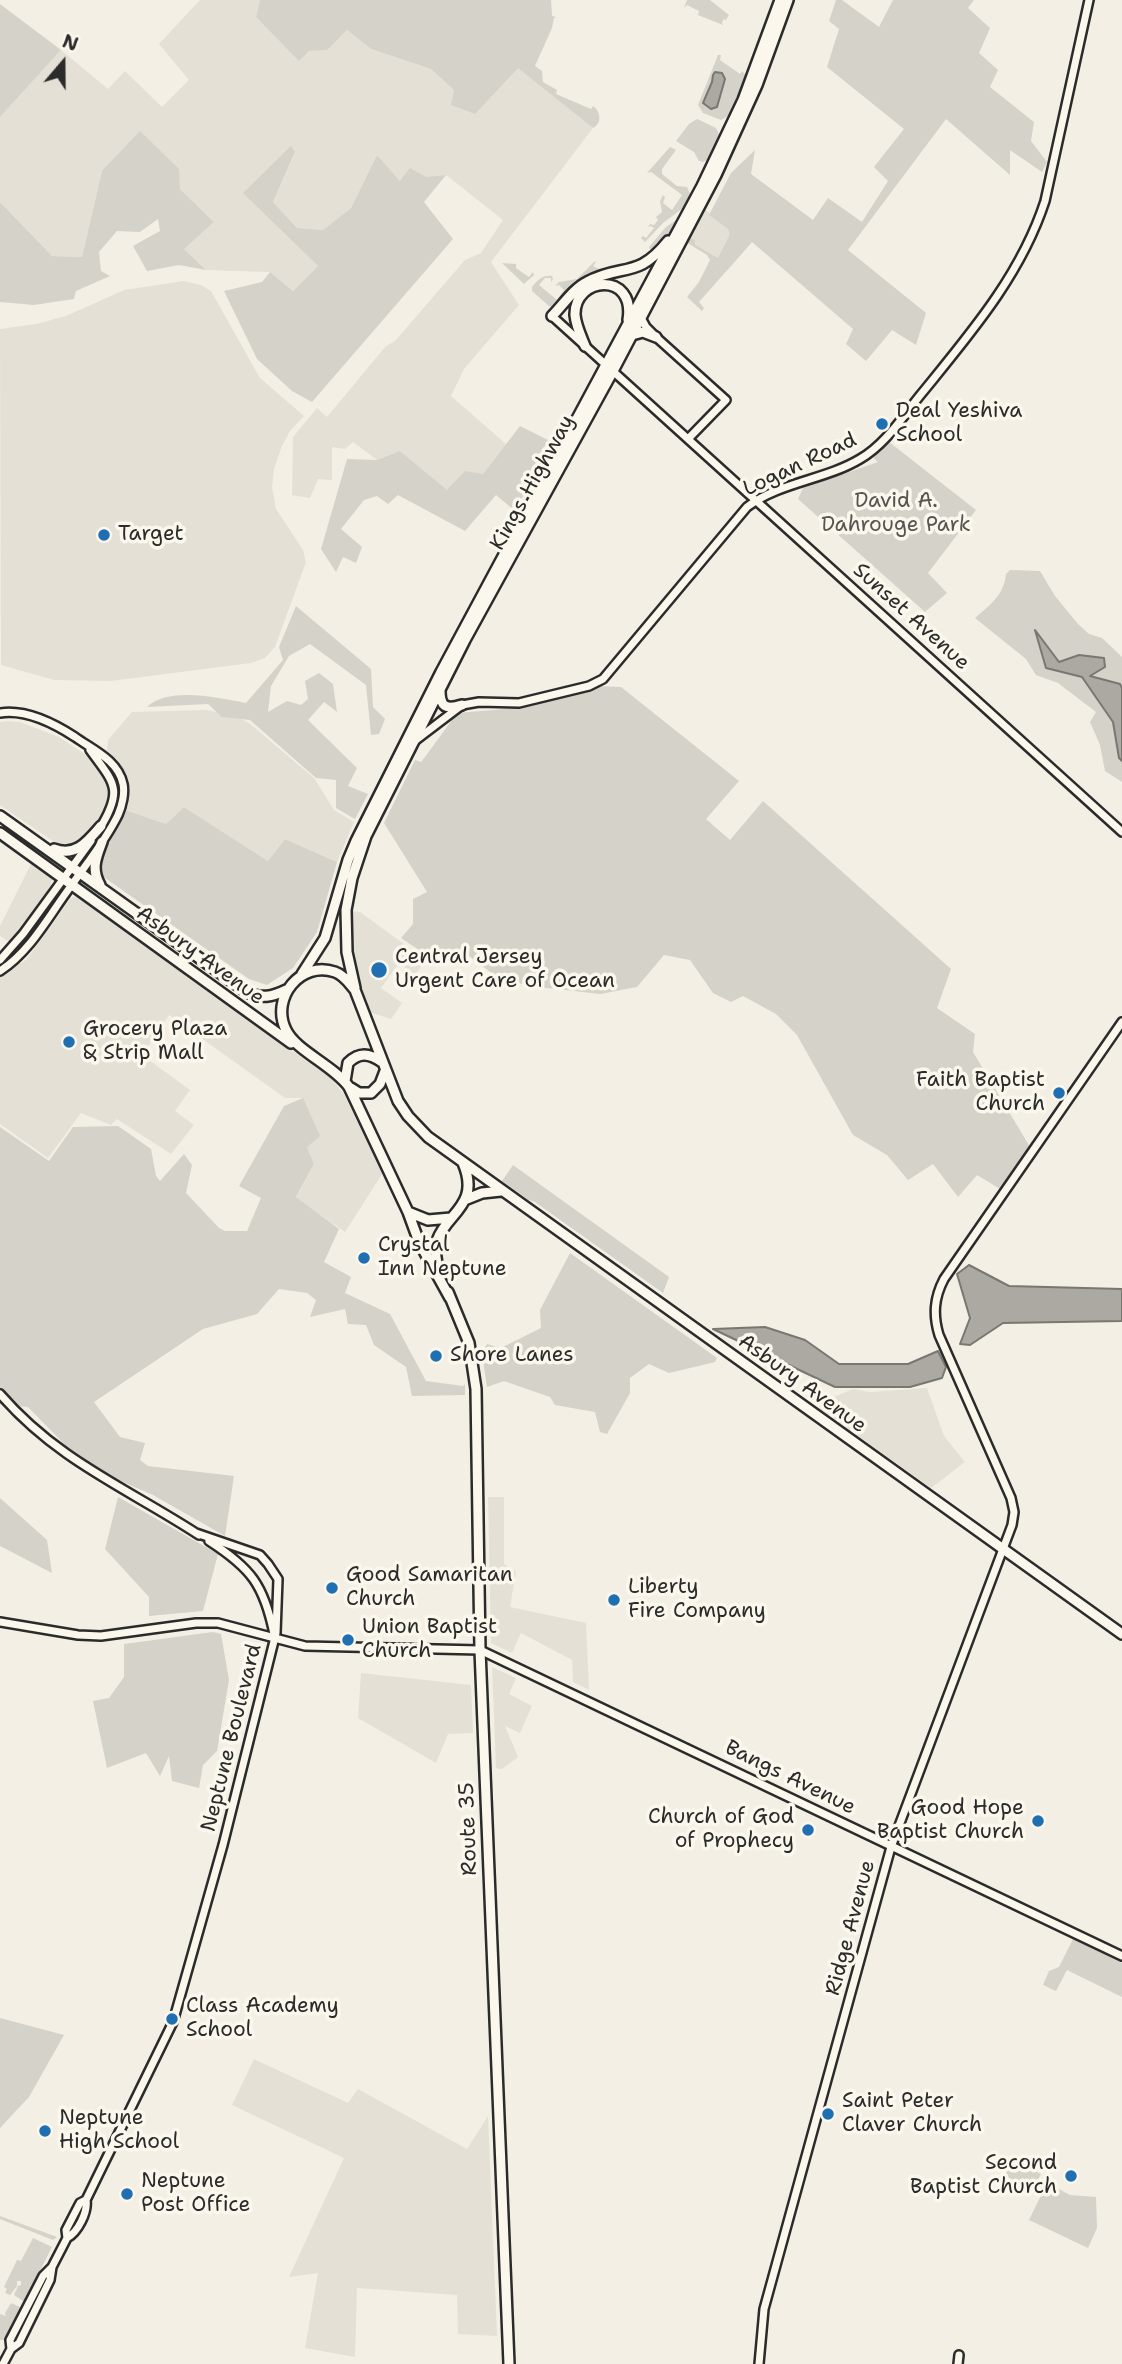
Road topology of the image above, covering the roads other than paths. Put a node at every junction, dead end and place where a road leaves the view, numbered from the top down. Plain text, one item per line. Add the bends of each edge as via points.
1 (780, 0) edge
2 (788, 0) edge
3 (1090, 0) edge
4 (680, 226) junction
5 (552, 316) joint
6 (641, 317) junction
7 (628, 325) junction
8 (632, 335) junction
9 (656, 337) junction
10 (585, 346) junction
11 (610, 368) junction
12 (688, 439) junction
13 (756, 500) junction
14 (440, 688) junction
15 (462, 705) junction
16 (0, 713) edge
17 (411, 745) junction
18 (89, 748) junction
19 (0, 810) edge
20 (0, 816) edge
21 (11, 823) junction
22 (101, 827) junction
23 (1122, 832) edge
24 (0, 833) edge
25 (102, 842) junction
26 (40, 843) junction
27 (76, 869) junction
28 (67, 882) junction
29 (103, 889) junction
30 (9, 951) junction
31 (0, 960) edge
32 (0, 971) edge
33 (302, 974) junction
34 (286, 990) junction
35 (355, 990) junction
36 (1122, 1022) edge
37 (383, 1066) junction
38 (347, 1084) junction
39 (365, 1121) junction
40 (462, 1161) junction
41 (501, 1191) junction
42 (467, 1199) junction
43 (408, 1212) junction
44 (451, 1218) junction
45 (450, 1298) junction
46 (0, 1394) edge
47 (197, 1533) junction
48 (1003, 1548) junction
49 (0, 1622) edge
50 (1122, 1633) edge
51 (275, 1638) junction
52 (480, 1650) junction
53 (891, 1847) junction
54 (1122, 1956) edge
55 (959, 2355) dead end
56 (3, 2364) edge
57 (509, 2364) edge
58 (759, 2364) edge
59 (958, 2364) edge

1 - 4 main road, Kings Highway via 740,108
2 - 6 main road, Kings Highway via 736,134
3 - 13 street, Logan Road via 1045,201 999,296 881,444 841,469
4 - 5 main road via 645,265 588,281
4 - 7 main road, Kings Highway
5 - 10 street, Sunset Avenue
6 - 8 main road, Kings Highway
6 - 9 street
7 - 10 main road via 630,304 624,292 608,285 591,287 575,310
7 - 11 main road, Kings Highway
8 - 9 main road via 643,332
8 - 11 main road, Kings Highway
9 - 12 street via 726,400
10 - 11 street, Sunset Avenue
11 - 12 street, Sunset Avenue
11 - 14 main road, Kings Highway
11 - 33 main road, Kings Highway via 441,671 348,860 325,939
12 - 13 street, Sunset Avenue
13 - 15 street, Logan Road via 603,679 519,702
13 - 23 street, Sunset Avenue
14 - 15 main road via 443,706
14 - 17 main road, Kings Highway
15 - 17 street
16 - 18 street via 43,720
17 - 35 main road, Kings Highway via 366,836 352,878 345,932
18 - 22 street via 113,784 111,810
18 - 25 street via 105,756 123,783 119,813
19 - 21 main road
20 - 21 main road, Asbury Avenue
21 - 26 main road, Asbury Avenue
22 - 26 main road via 85,845 72,851
22 - 27 street
24 - 28 main road, Asbury Avenue
25 - 27 street
25 - 29 main road via 94,871
26 - 27 main road, Asbury Avenue
27 - 28 street
27 - 29 main road, Asbury Avenue
28 - 30 street
28 - 32 street via 26,949
28 - 39 main road, Asbury Avenue via 326,1068
29 - 34 main road, Asbury Avenue via 247,992 270,997
30 - 31 street
30 - 32 street via 9,960
33 - 34 main road, Kings Highway
33 - 35 main road via 334,972
34 - 38 main road via 281,1011 286,1030
35 - 37 main road, Kings Highway
36 - 48 street, Ridge Avenue via 942,1284 934,1306 939,1335 1013,1504 1012,1525
37 - 38 main road via 380,1084 371,1093 359,1093
37 - 38 main road via 370,1055 357,1055 348,1063
37 - 40 main road, Asbury Avenue via 414,1124
38 - 39 main road
39 - 43 main road
40 - 41 main road, Asbury Avenue
40 - 42 main road via 469,1180
41 - 42 main road
41 - 48 main road, Asbury Avenue
42 - 44 main road
43 - 44 main road via 431,1221
43 - 45 main road
44 - 45 main road via 434,1254
45 - 52 main road, Route 35 via 465,1331 475,1374
46 - 47 street, Neptune Boulevard via 74,1461
47 - 51 street, Neptune Boulevard via 233,1557 250,1575 265,1599
47 - 51 street via 260,1555 278,1579
48 - 50 main road, Asbury Avenue
48 - 53 street, Ridge Avenue
49 - 51 street via 101,1636 218,1623
51 - 52 street via 305,1646
51 - 56 street, Neptune Boulevard via 173,2022 86,2200 74,2234 43,2276 10,2340
52 - 53 street, Bangs Avenue
52 - 57 main road, Route 35
53 - 54 street, Bangs Avenue
53 - 58 street, Ridge Avenue via 764,2309
55 - 59 street

